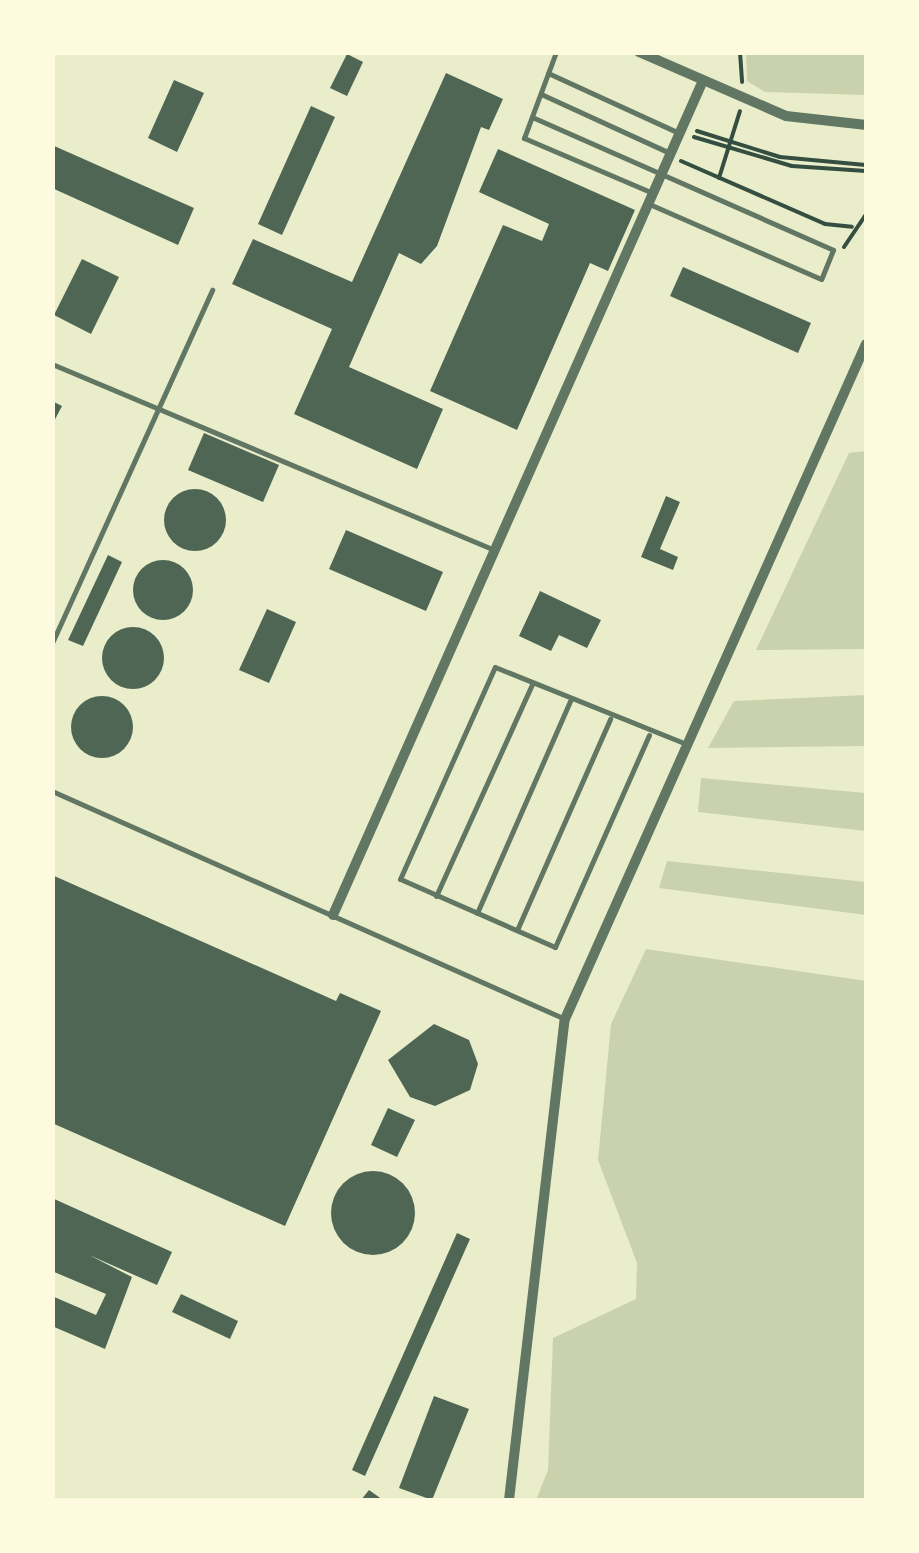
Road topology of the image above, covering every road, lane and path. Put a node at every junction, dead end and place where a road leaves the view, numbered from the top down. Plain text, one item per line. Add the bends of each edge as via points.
1 (556, 52) edge
2 (639, 52) edge
3 (740, 52) edge
4 (548, 72) junction
5 (701, 85) junction
6 (541, 94) junction
7 (742, 101) junction
8 (532, 117) junction
9 (866, 125) edge
10 (684, 132) junction
11 (730, 145) junction
12 (671, 153) junction
13 (866, 168) edge
14 (662, 174) junction
15 (720, 178) junction
16 (651, 198) junction
17 (852, 227) dead end
18 (212, 290) dead end
19 (866, 344) edge
20 (52, 364) edge
21 (154, 406) junction
22 (494, 550) junction
23 (52, 642) edge
24 (532, 684) junction
25 (570, 701) junction
26 (610, 719) junction
27 (649, 735) junction
28 (687, 744) junction
29 (52, 791) edge
30 (436, 896) junction
31 (477, 913) junction
32 (333, 915) junction
33 (518, 930) junction
34 (565, 1019) junction
35 (509, 1500) edge

1 - 4 lane
2 - 5 street
3 - 7 path
4 - 6 lane
4 - 10 lane
5 - 7 street
5 - 10 street
6 - 8 lane
6 - 12 lane
7 - 9 street via 786,116
7 - 11 path
8 - 14 lane
8 - 16 lane via 524,138
10 - 11 path
10 - 11 path
10 - 12 street
10 - 15 path via 678,160
11 - 13 path via 792,166
11 - 15 path
12 - 14 street
14 - 16 street
14 - 16 lane via 833,250 821,279
15 - 17 path
16 - 22 street
18 - 21 lane
19 - 28 street
20 - 21 lane
21 - 22 lane
21 - 23 lane
22 - 32 street
24 - 25 lane
24 - 30 lane
24 - 30 lane via 495,667 400,879
25 - 26 lane
25 - 31 lane
26 - 27 lane
26 - 33 lane
27 - 28 lane
27 - 33 lane via 554,946
28 - 34 street
29 - 32 lane
30 - 31 lane
31 - 33 lane
32 - 34 lane
34 - 35 street

